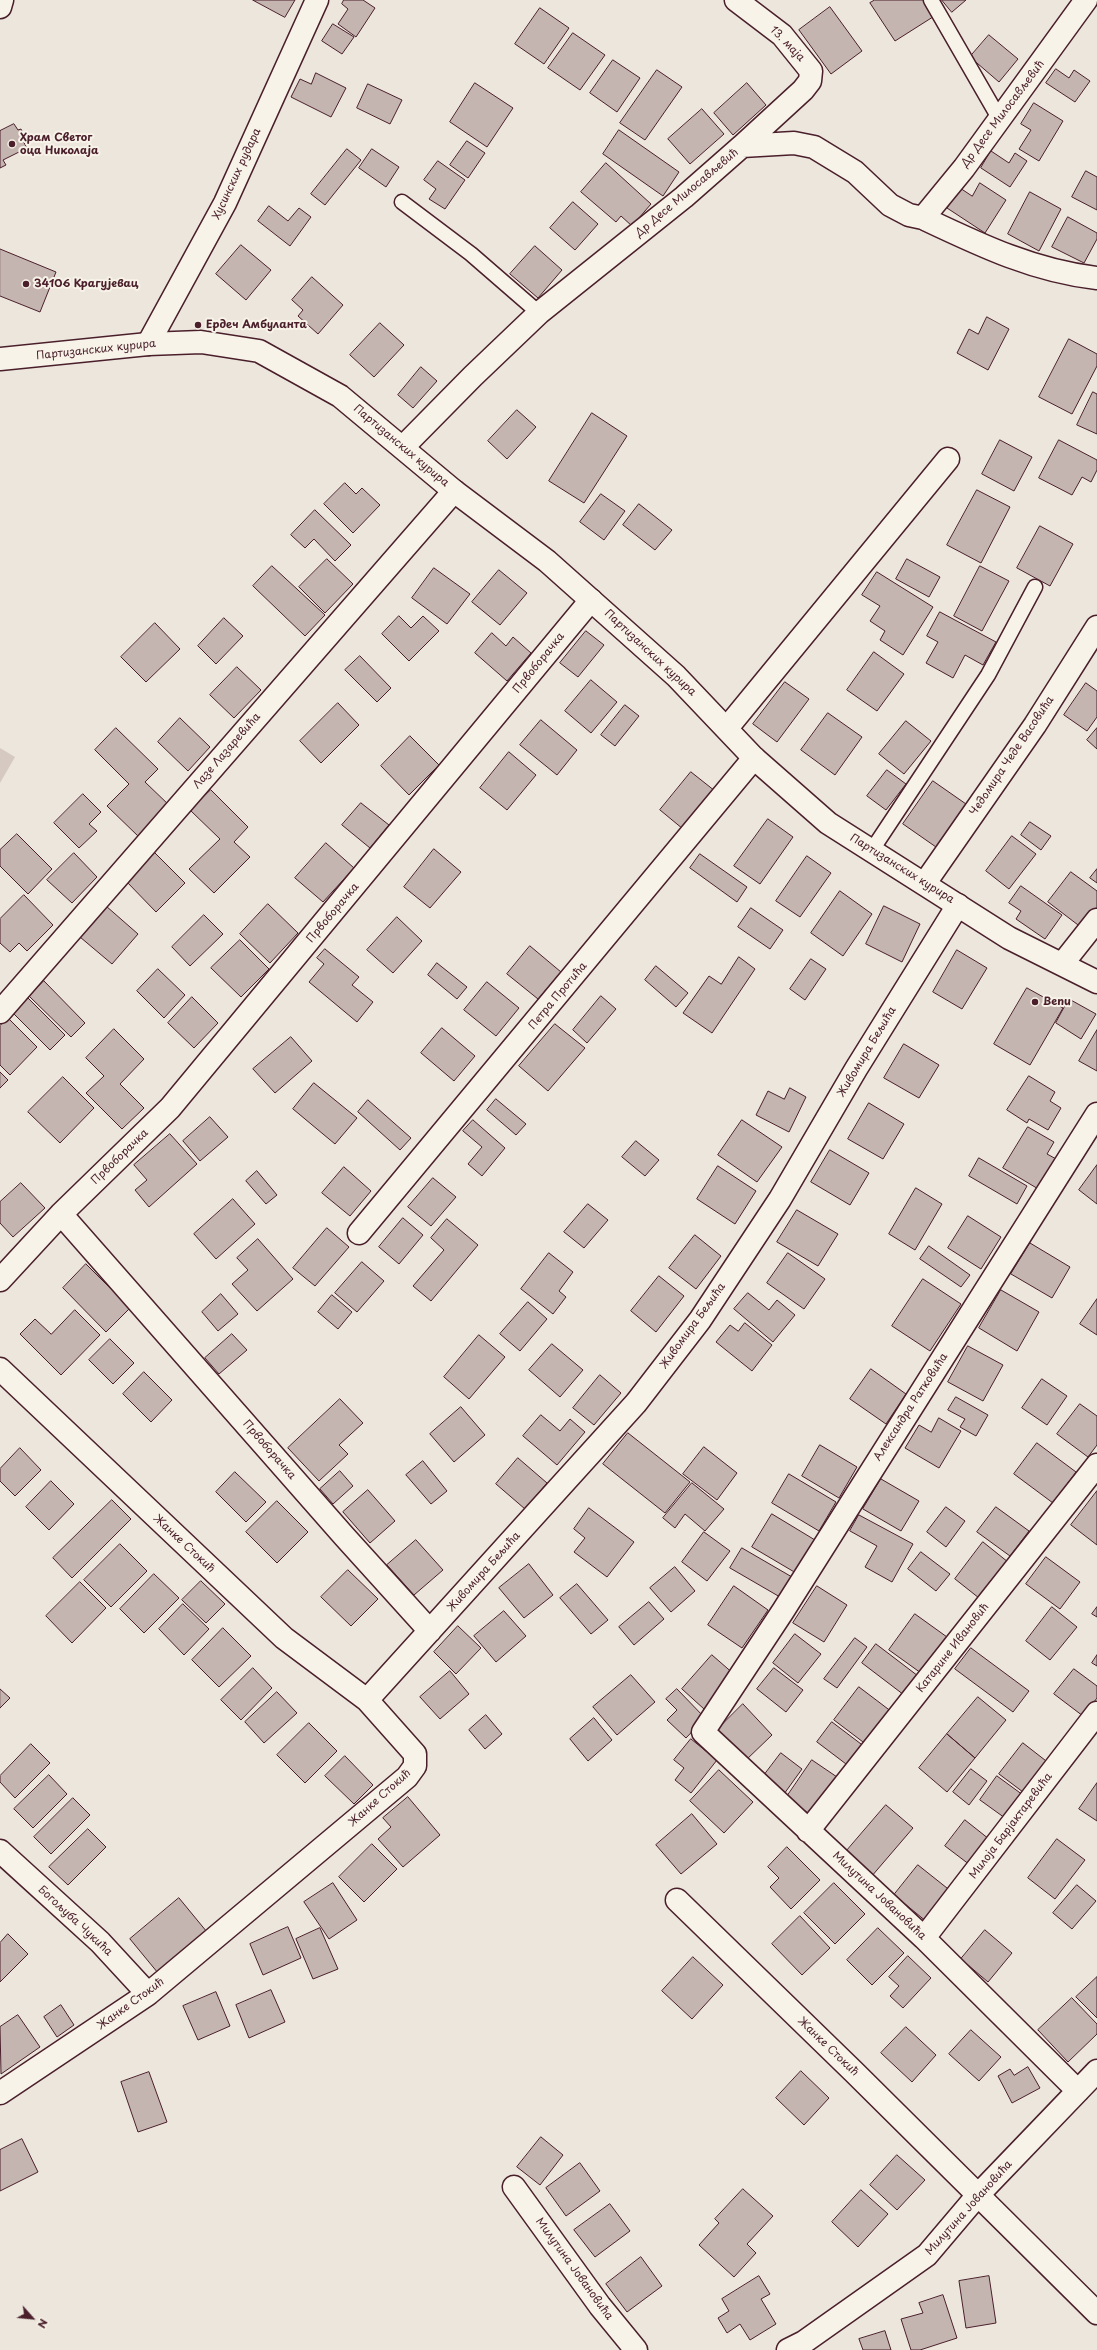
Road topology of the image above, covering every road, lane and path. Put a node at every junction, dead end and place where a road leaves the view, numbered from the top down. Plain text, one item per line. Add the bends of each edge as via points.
1 (2, 0) edge
2 (317, 0) edge
3 (736, 0) edge
4 (931, 0) edge
5 (1086, 0) edge
6 (0, 7) edge
7 (999, 118) junction
8 (742, 146) junction
9 (402, 202) dead end
10 (923, 218) junction
11 (1097, 278) edge
12 (539, 313) junction
13 (148, 344) junction
14 (0, 359) edge
15 (403, 447) junction
16 (948, 459) dead end
17 (454, 491) junction
18 (1035, 587) dead end
19 (591, 600) junction
20 (1097, 627) edge
21 (727, 728) junction
22 (754, 758) junction
23 (872, 850) junction
24 (925, 883) junction
25 (958, 905) junction
26 (1097, 920) edge
27 (1062, 963) junction
28 (1097, 982) edge
29 (0, 1012) edge
30 (1097, 1114) edge
31 (61, 1214) junction
32 (359, 1232) dead end
33 (0, 1280) edge
34 (0, 1369) edge
35 (1097, 1465) edge
36 (430, 1631) junction
37 (367, 1700) junction
38 (724, 1700) joint
39 (1097, 1713) edge
40 (808, 1831) junction
41 (0, 1851) edge
42 (677, 1900) dead end
43 (924, 1938) junction
44 (148, 1994) junction
45 (1097, 2071) edge
46 (1078, 2091) junction
47 (0, 2093) edge
48 (514, 2187) dead end
49 (977, 2196) junction
50 (1097, 2313) edge
51 (636, 2350) edge
52 (788, 2350) edge

1 - 6 street
2 - 13 street, Хусинских рудара via 225,203
3 - 8 street, 13. маја via 782,35 811,71 810,81 803,90
4 - 7 lane
5 - 7 street, Др Десе Милосављевић
7 - 10 street, Др Десе Милосављевић via 964,168
8 - 10 street, Др Десе Милосављевић via 794,143 814,148 855,172 890,206 908,215
8 - 12 street, Др Десе Милосављевић via 684,197
9 - 12 lane via 471,254
10 - 11 street via 993,251 1068,275
12 - 15 street, Др Десе Милосављевић
13 - 14 street, Партизанских курира
13 - 15 street, Партизанских курира via 201,342 259,352 340,396
15 - 17 street, Партизанских курира
16 - 21 street
17 - 19 street, Партизанских курира via 547,561
17 - 29 street, Лазе Лазаревића
18 - 23 lane via 988,675
19 - 21 street, Партизанских курира via 676,676
19 - 31 street, Првоборачка via 170,1108
20 - 24 street, Чедомира Чеде Васовића via 1035,725
21 - 22 street, Партизанских курира
22 - 23 street, Партизанских курира via 828,824
22 - 32 street, Петра Протића
23 - 24 street, Партизанских курира
24 - 25 street, Партизанских курира
25 - 27 street, Партизанских курира via 1010,938
25 - 36 street, Живомира Бељића via 856,1069 780,1199 700,1320 636,1403
26 - 27 street
27 - 28 street, Партизанских курира
30 - 38 street, Александра Ратковића
31 - 33 street, Првоборачка
31 - 36 street, Првоборачка
34 - 37 street, Жанке Стокић via 284,1638
35 - 40 street, Катарине Ивановић
36 - 37 street, Живомира Бељића
37 - 44 street, Жанке Стокић via 415,1754 415,1766 407,1778
38 - 40 street, Милутина Јовановића via 703,1732
39 - 43 street, Милоја Барјактаревића
40 - 43 street, Милутина Јовановића
41 - 44 street, Богољуба Чукића via 100,1942
42 - 49 street, Жанке Стокић
43 - 46 street, Милутина Јовановића
44 - 47 street, Жанке Стокић
45 - 46 street, Милутина Јовановића
46 - 49 street, Милутина Јовановића
48 - 51 street, Милутина Јовановића via 600,2306
49 - 50 street, Жанке Стокић
49 - 52 street, Милутина Јовановића via 928,2255 804,2342

